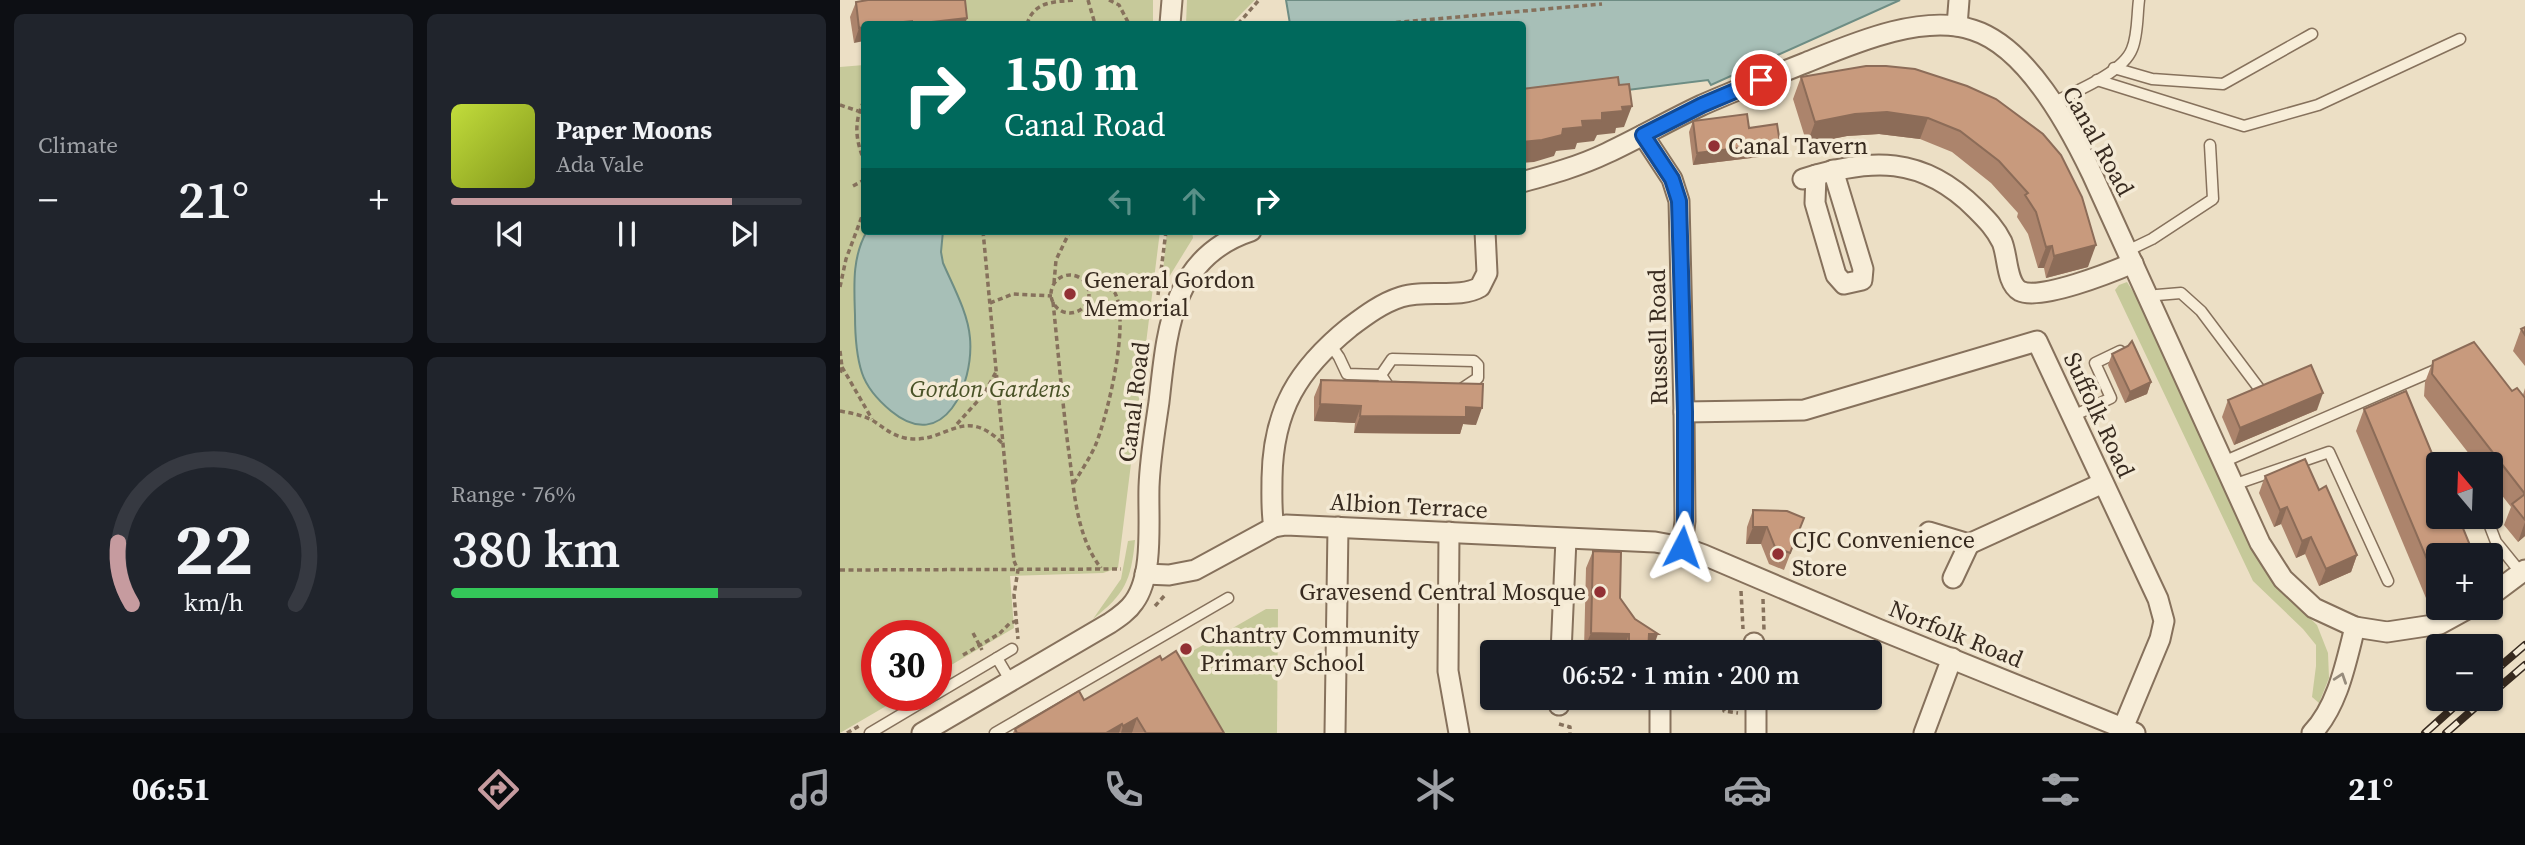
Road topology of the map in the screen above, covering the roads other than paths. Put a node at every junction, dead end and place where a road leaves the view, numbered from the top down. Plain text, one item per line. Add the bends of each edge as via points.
1 (1172, 0) edge
2 (1959, 0) edge
3 (2139, 0) edge
4 (1170, 21) edge
5 (1957, 26) junction
6 (2312, 34) dead end
7 (2460, 39) dead end
8 (2114, 68) junction
9 (2097, 80) junction
10 (2052, 103) junction
11 (1643, 135) junction
12 (2210, 145) dead end
13 (1817, 175) junction
14 (1526, 181) edge
15 (1485, 235) edge
16 (1219, 237) edge
17 (2130, 257) junction
18 (2149, 298) junction
19 (1330, 344) junction
20 (2120, 351) edge
21 (2452, 363) edge
22 (1381, 375) junction
23 (2261, 391) edge
24 (1685, 412) junction
25 (2073, 416) junction
26 (2222, 462) junction
27 (2103, 482) junction
28 (2233, 485) junction
29 (1274, 527) junction
30 (1338, 527) junction
31 (2491, 529) edge
32 (1449, 531) junction
33 (1928, 532) dead end
34 (1566, 539) junction
35 (1969, 544) junction
36 (1682, 547) junction
37 (2523, 571) edge
38 (1145, 574) junction
39 (1953, 578) dead end
40 (2388, 580) dead end
41 (2503, 586) edge
42 (1228, 598) dead end
43 (2447, 620) edge
44 (2355, 627) junction
45 (1562, 640) edge
46 (1015, 650) road end
47 (997, 658) junction
48 (1952, 658) junction
49 (1010, 680) junction
50 (952, 684) edge
51 (1660, 710) edge
52 (1756, 710) edge
53 (907, 711) edge
54 (2129, 730) edge
55 (2316, 731) edge
56 (870, 733) edge
57 (922, 733) edge
58 (995, 733) edge
59 (1335, 733) edge
60 (1459, 733) edge
61 (1660, 733) edge
62 (1756, 733) edge
63 (1924, 733) edge

1 - 4 street
2 - 5 street
3 - 8 lane via 2132,48
5 - 10 street, Canal Road via 2004,48
5 - 11 street, Canal Road via 1866,39 1702,105
6 - 8 lane via 2222,84 2152,79
7 - 9 lane via 2318,105 2244,126
8 - 9 lane
9 - 10 lane
10 - 17 street, Canal Road via 2087,163
11 - 14 street, Canal Road via 1587,161
11 - 24 street, Russell Road via 1679,196
12 - 17 lane via 2213,199
13 - 13 street via 1863,269 1862,280 1856,283 1842,283 1836,275 1814,201
13 - 17 street via 1856,165 1891,165 1950,186 1991,223 2004,248 2013,284 2022,292 2085,282
15 - 19 street via 1486,273 1480,287 1398,298 1363,317
16 - 38 street, Canal Road via 1184,283 1167,333 1149,483
17 - 18 street, Canal Road
18 - 23 lane via 2181,293 2201,311
18 - 26 street, Canal Road
19 - 22 lane via 1347,374
19 - 29 street via 1297,382 1279,422 1272,462
20 - 25 lane via 2095,363 2111,398
21 - 26 lane
22 - 22 lane via 1395,358 1474,361 1478,365 1477,380 1460,390 1389,387
24 - 25 street, Suffolk Road via 1804,410 2037,341
24 - 36 street, Russell Road
25 - 27 street, Suffolk Road
26 - 28 street, Canal Road
27 - 35 street
27 - 54 street, Suffolk Road via 2164,621
28 - 40 lane via 2329,452
28 - 44 street, Canal Road via 2283,579 2314,607
29 - 30 street, Albion Terrace
29 - 38 street, Albion Terrace via 1195,570
30 - 32 street, Albion Terrace
30 - 59 street
31 - 37 lane via 2496,542
32 - 34 street, Albion Terrace
32 - 60 street via 1448,671
33 - 35 street
34 - 36 street, Albion Terrace via 1646,541
34 - 45 street
35 - 39 street
36 - 48 street, Norfolk Road
37 - 41 street
38 - 49 street via 1136,601 1120,616
42 - 58 lane
43 - 44 street via 2387,632
55 -> 44 street via 2341,681
46 - 47 lane
47 - 49 lane
47 - 50 lane
48 - 54 street, Norfolk Road
48 - 63 street
49 - 57 street
51 - 61 street
52 - 62 street
53 - 56 lane

